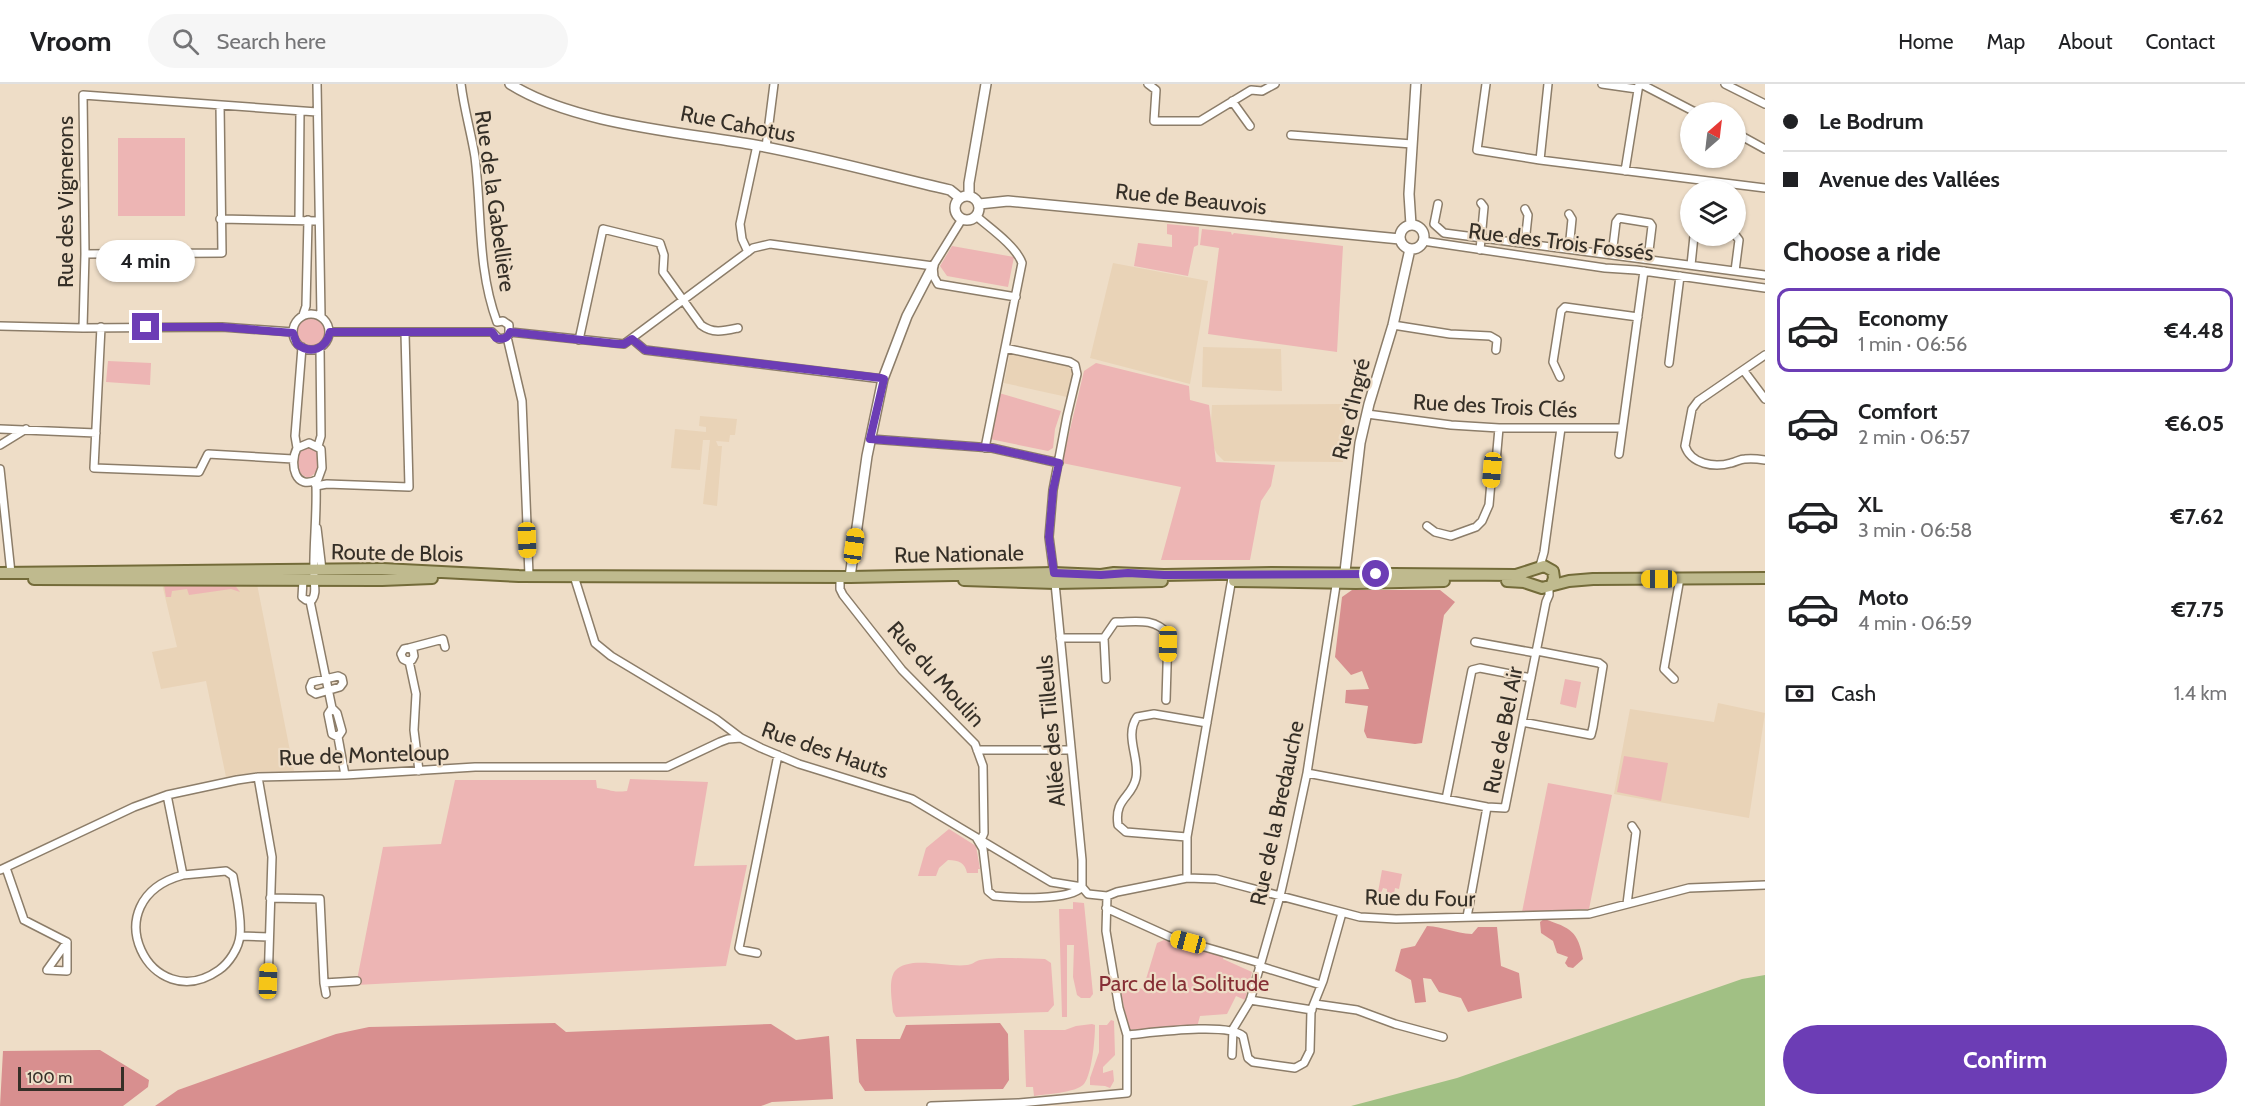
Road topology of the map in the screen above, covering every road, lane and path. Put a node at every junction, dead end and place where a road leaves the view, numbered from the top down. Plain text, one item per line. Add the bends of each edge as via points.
1 (317, 84) edge
2 (460, 84) edge
3 (510, 84) edge
4 (774, 84) edge
5 (986, 84) edge
6 (1148, 84) edge
7 (1275, 84) edge
8 (1416, 84) edge
9 (1486, 84) edge
10 (1548, 84) edge
11 (1602, 84) edge
12 (1725, 84) edge
13 (1639, 86) edge
14 (1232, 101) junction
15 (1765, 104) edge
16 (220, 105) junction
17 (1680, 105) edge
18 (300, 111) junction
19 (317, 112) junction
20 (1250, 126) dead end
21 (1291, 135) dead end
22 (1746, 139) edge
23 (1412, 144) junction
24 (761, 146) junction
25 (1765, 149) edge
26 (1540, 160) junction
27 (1625, 171) junction
28 (1765, 188) edge
29 (964, 197) junction
30 (1481, 203) dead end
31 (979, 204) junction
32 (1437, 204) dead end
33 (1525, 209) dead end
34 (1569, 214) dead end
35 (976, 216) junction
36 (220, 219) junction
37 (962, 219) junction
38 (300, 220) junction
39 (308, 220) junction
40 (318, 221) junction
41 (1411, 225) junction
42 (1481, 238) junction
43 (1400, 239) junction
44 (1423, 241) junction
45 (1525, 243) junction
46 (1693, 246) edge
47 (1738, 246) edge
48 (1410, 249) junction
49 (1569, 249) junction
50 (1480, 250) junction
51 (748, 252) junction
52 (85, 254) junction
53 (1612, 255) junction
54 (1648, 259) junction
55 (1691, 265) junction
56 (933, 266) junction
57 (1735, 271) junction
58 (1644, 272) junction
59 (1765, 275) edge
60 (1680, 276) junction
61 (1765, 288) edge
62 (1016, 297) junction
63 (683, 300) junction
64 (303, 315) junction
65 (321, 316) junction
66 (1638, 317) junction
67 (497, 322) junction
68 (0, 326) edge
69 (1393, 326) junction
70 (101, 327) junction
71 (83, 328) junction
72 (738, 328) dead end
73 (330, 332) junction
74 (492, 332) junction
75 (293, 333) junction
76 (405, 333) junction
77 (509, 335) junction
78 (632, 339) junction
79 (579, 340) junction
80 (302, 347) junction
81 (321, 348) junction
82 (1005, 348) junction
83 (1496, 350) dead end
84 (1765, 355) edge
85 (1669, 363) dead end
86 (1744, 371) junction
87 (1560, 377) dead end
88 (884, 379) junction
89 (1765, 399) edge
90 (1367, 414) junction
91 (1499, 428) junction
92 (1561, 428) junction
93 (1622, 428) junction
94 (0, 429) edge
95 (26, 429) junction
96 (96, 433) junction
97 (870, 439) junction
98 (0, 445) edge
99 (318, 446) junction
100 (297, 448) junction
101 (985, 448) junction
102 (1619, 454) dead end
103 (293, 459) junction
104 (1765, 460) edge
105 (1059, 463) junction
106 (0, 469) edge
107 (315, 484) junction
108 (1427, 526) dead end
109 (1544, 568) junction
110 (5, 573) edge
111 (121, 575) junction
112 (313, 575) junction
113 (486, 575) joint
114 (529, 575) junction
115 (574, 576) junction
116 (845, 577) junction
117 (1054, 578) junction
118 (1232, 578) junction
119 (1341, 578) junction
120 (1680, 578) junction
121 (1765, 578) edge
122 (0, 579) edge
123 (1593, 579) junction
124 (1545, 586) junction
125 (310, 601) junction
126 (1060, 638) junction
127 (1104, 638) junction
128 (1475, 642) dead end
129 (445, 647) dead end
130 (1536, 652) junction
131 (1531, 678) junction
132 (325, 679) junction
133 (1106, 679) dead end
134 (1674, 679) dead end
135 (328, 690) junction
136 (1166, 700) dead end
137 (1522, 722) junction
138 (1207, 723) junction
139 (741, 738) junction
140 (978, 750) junction
141 (1070, 750) junction
142 (778, 755) junction
143 (419, 771) junction
144 (1307, 773) junction
145 (345, 775) junction
146 (258, 777) junction
147 (167, 795) junction
148 (1446, 799) junction
149 (1487, 807) junction
150 (1632, 826) dead end
151 (1187, 837) junction
152 (979, 839) junction
153 (995, 849) junction
154 (985, 860) junction
155 (3, 869) edge
156 (183, 875) junction
157 (1187, 878) junction
158 (1765, 885) edge
159 (1082, 887) junction
160 (1107, 896) junction
161 (1280, 896) junction
162 (270, 898) junction
163 (1627, 904) junction
164 (1106, 908) junction
165 (1342, 913) junction
166 (1467, 917) junction
167 (240, 936) junction
168 (269, 937) junction
169 (67, 942) dead end
170 (757, 953) dead end
171 (1259, 965) junction
172 (357, 981) dead end
173 (324, 983) junction
174 (268, 985) dead end
175 (1321, 985) junction
176 (326, 994) dead end
177 (1250, 1000) junction
178 (1313, 1008) junction
179 (1233, 1029) junction
180 (1127, 1035) junction
181 (1443, 1037) dead end
182 (1232, 1055) dead end
183 (931, 1106) edge

1 - 19 street
2 - 67 street, Rue de la Gabellière via 475,156 485,274
3 - 24 street, Rue Cahotus via 533,97 586,114
4 - 24 street
5 - 29 street
6 - 14 street via 1156,90 1154,121 1200,121
7 - 14 street via 1262,91 1251,90
8 - 23 street
9 - 26 street via 1477,150
10 - 26 street
11 - 13 street
12 - 15 street
13 - 17 street
13 - 27 street
14 - 20 street
16 - 18 street, Rue des Vignerons
16 - 36 street
16 - 52 street, Rue des Vignerons via 82,95
18 - 19 street, Rue des Vignerons
18 - 38 street
19 - 40 street
21 - 23 street
22 - 25 street
23 - 41 street
24 - 29 street, Rue Cahotus via 950,190
24 - 51 street via 740,224
26 - 27 street
27 - 28 street
29 - 31 street via 975,198
29 - 37 street via 955,208
30 - 42 street
31 - 35 street
31 - 43 street, Rue de Beauvois via 1008,201
32 - 42 street via 1434,224 1444,233
33 - 45 street
34 - 49 street
35 - 37 street
35 - 62 street via 1020,258
36 - 38 street
36 - 52 street via 222,253
37 - 56 street
38 - 39 street
39 - 40 street
39 - 64 street
40 - 65 street
41 - 43 street via 1402,231
41 - 44 street via 1422,230
42 - 45 street
42 - 50 street
43 - 48 street
44 - 48 street
44 - 50 street, Rue des Trois Fossés
45 - 49 street
46 - 55 street
47 - 57 street
48 - 69 street, Rue d'Ingré
49 - 53 street
50 - 58 street, Rue des Trois Fossés
51 - 56 street via 770,244
51 - 63 street
52 - 71 street, Rue des Vignerons
53 - 54 street
53 - 54 street via 1619,218 1650,223
54 - 55 street
55 - 57 street
56 - 62 street via 938,284
56 - 88 street via 907,316
57 - 59 street
58 - 60 street, Rue des Trois Fossés
58 - 66 street
60 - 61 street, Rue des Trois Fossés
60 - 85 street
62 - 82 street
63 - 72 street via 708,330
63 - 78 street
63 - 79 street via 663,272 660,243 603,230
64 - 65 street
64 - 75 street via 295,323
65 - 73 street
66 - 87 street via 1565,307 1561,310 1553,362
66 - 93 street
67 - 74 street
67 - 77 street via 507,323
68 - 71 street
69 - 83 street via 1490,336 1497,340
69 - 90 street, Rue d'Ingré
70 - 71 street
70 - 75 street via 222,327
70 - 96 street
73 - 76 street
73 - 81 street
74 - 76 street
74 - 77 street via 499,339
75 - 80 street
76 - 107 street via 409,487
77 - 79 street
77 - 114 street via 522,401
78 - 79 street via 624,344
78 - 88 street via 645,350
80 - 81 street
80 - 100 street
81 - 99 street
82 - 101 street
82 - 105 street, Allée des Tilleuls via 1076,365
84 - 86 street
86 - 89 street
86 - 104 street via 1698,401 1692,409 1685,446 1693,459 1702,463
88 - 97 street
90 - 91 street, Rue des Trois Clés
90 - 119 street, Rue d'Ingré
91 - 92 street, Rue des Trois Clés
91 - 108 street via 1489,505 1482,521 1451,536
92 - 93 street, Rue des Trois Clés
92 - 109 street
93 - 102 street
94 - 95 street
95 - 96 street
95 - 98 street
96 - 103 street via 94,468 199,472 208,454
97 - 101 street
97 - 116 street
99 - 100 street via 309,443
99 - 107 street via 322,468
100 - 103 street
101 - 105 street
103 - 107 street via 296,476
105 - 117 street, Allée des Tilleuls via 1049,537
106 - 110 street
107 - 112 street via 320,537
109 - 119 main road via 1516,575
109 - 123 main road
109 - 124 main road via 1554,578
109 - 124 main road via 1532,578
110 - 111 main road, Route de Blois
111 - 112 main road, Route de Blois
111 - 122 main road, Route de Blois
112 - 113 main road, Route de Blois via 383,569
112 - 125 street via 315,596
112 - 125 street via 301,595
113 - 114 main road, Rue Nationale
114 - 115 main road, Rue Nationale
115 - 116 main road, Rue Nationale
115 - 139 street, Rue des Hauts via 595,643
116 - 117 main road, Rue Nationale
116 - 140 street, Rue du Moulin via 840,590 886,652
117 - 118 main road, Rue Nationale via 1114,573
117 - 126 street, Allée des Tilleuls
118 - 119 main road, Rue Nationale
118 - 138 street
119 - 124 main road via 1515,580
119 - 144 street, Rue de la Bredauche
120 - 121 main road
120 - 123 main road
120 - 134 street via 1664,669
123 - 124 main road
124 - 130 street, Rue de Bel Air via 1549,595
125 - 132 street
126 - 127 street
126 - 141 street, Allée des Tilleuls
127 - 133 street
127 - 136 street via 1114,622 1160,625 1168,634
128 - 130 street
129 - 143 street via 443,639 409,648 414,656 409,661 416,694 414,730
130 - 131 street, Rue de Bel Air
130 - 137 street via 1603,666 1593,727 1591,735
131 - 137 street, Rue de Bel Air
131 - 148 street via 1480,668 1472,670
132 - 135 street
132 - 135 street via 342,678 340,687
132 - 135 street via 312,682 311,691 316,694
135 - 145 street via 332,708 328,714 332,734 338,737
137 - 149 street, Rue de Bel Air via 1507,806
138 - 151 street
138 - 151 street via 1154,714 1137,717 1131,728 1136,778 1117,810 1118,825 1126,832
139 - 142 street, Rue des Hauts
139 - 143 street, Rue de Monteloup via 720,742 667,767 534,766
140 - 141 street
140 - 152 street, Rue du Moulin via 983,766 984,833
141 - 159 street, Allée des Tilleuls
142 - 152 street, Rue des Hauts via 912,799
142 - 170 street via 739,948
143 - 145 street, Rue de Monteloup
144 - 148 street, Rue de Bel Air
144 - 161 street, Rue de la Bredauche
145 - 146 street, Rue de Monteloup
146 - 147 street, Rue de Monteloup
146 - 162 street via 272,857
147 - 155 street, Rue de Monteloup
147 - 156 street
148 - 149 street, Rue de Bel Air
149 - 166 street
150 - 163 street via 1636,832
151 - 157 street
152 - 153 street, Rue des Hauts
152 - 154 street
153 - 154 street
153 - 159 street, Rue des Hauts via 1051,882
154 - 159 street via 988,891 994,896 1061,897
155 - 169 street via 24,920
156 - 167 street via 226,871 233,876
156 - 167 street via 147,894 138,909 136,940 152,967 174,979 209,977 223,968
157 - 160 street, Rue du Four
157 - 161 street, Rue du Four via 1216,879
158 - 163 street, Rue du Four via 1689,888
159 - 160 street via 1088,894
160 - 164 street
161 - 165 street, Rue du Four
161 - 171 street, Rue de la Bredauche
162 - 168 street
162 - 173 street via 320,899
163 - 166 street, Rue du Four via 1589,914
164 - 171 street via 1170,937
164 - 180 street via 1106,931
165 - 166 street, Rue du Four via 1377,919
165 - 175 street
167 - 168 street
168 - 174 street
171 - 175 street
171 - 177 street, Rue de la Bredauche
172 - 173 street
173 - 176 street
175 - 178 street
177 - 178 street
177 - 179 street, Rue de la Bredauche
178 - 179 street via 1308,1057 1295,1068 1253,1062 1248,1058 1243,1036
178 - 181 street via 1357,1010
179 - 180 street
179 - 182 street, Rue de la Bredauche
180 - 183 street via 1127,1094

